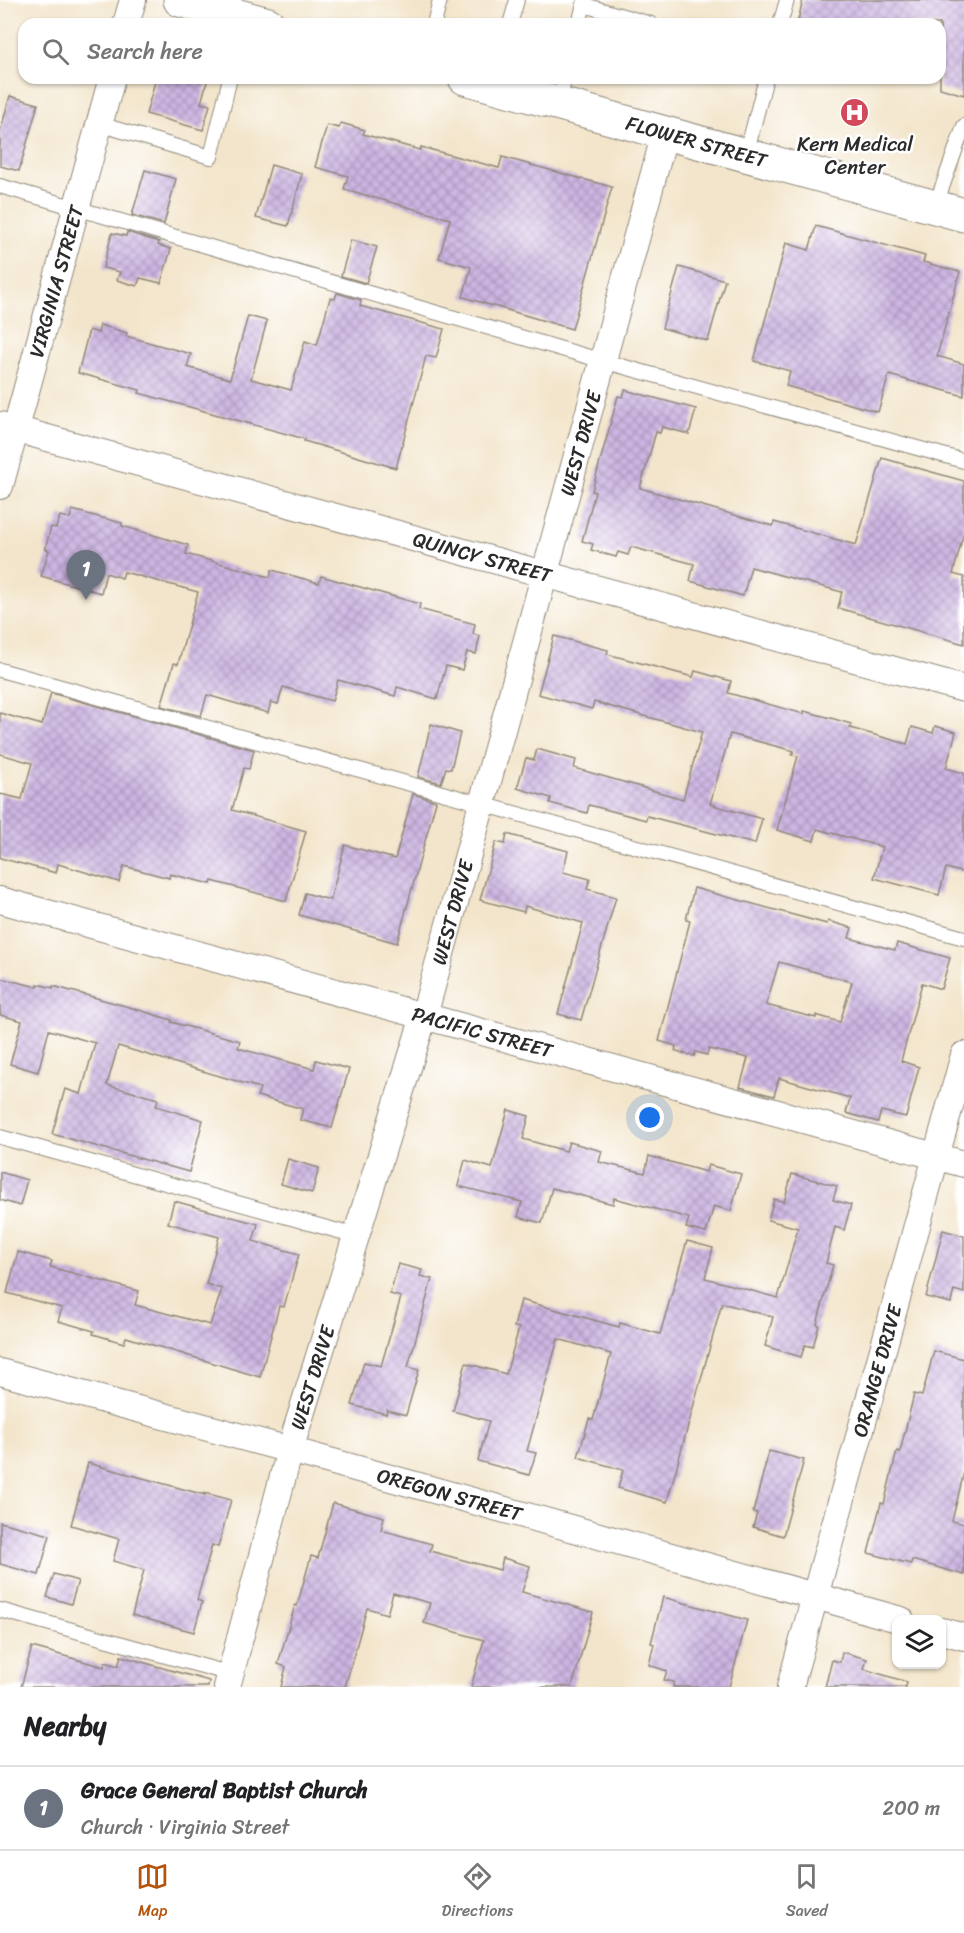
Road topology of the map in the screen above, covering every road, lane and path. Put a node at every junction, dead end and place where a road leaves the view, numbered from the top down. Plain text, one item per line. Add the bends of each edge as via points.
1 (133, 0) edge
2 (180, 0) edge
3 (440, 0) edge
4 (517, 0) edge
5 (787, 0) edge
6 (584, 3) edge
7 (128, 18) edge
8 (239, 18) edge
9 (436, 18) edge
10 (512, 18) edge
11 (580, 18) edge
12 (632, 18) edge
13 (782, 18) edge
14 (110, 84) edge
15 (229, 84) edge
16 (511, 84) edge
17 (764, 84) edge
18 (561, 91) edge
19 (99, 123) junction
20 (964, 126) edge
21 (665, 133) junction
22 (746, 155) junction
23 (0, 186) edge
24 (76, 207) junction
25 (950, 211) edge
26 (603, 361) junction
27 (8, 427) edge
28 (964, 461) edge
29 (0, 486) edge
30 (544, 574) junction
31 (0, 670) edge
32 (964, 690) edge
33 (482, 804) junction
34 (0, 900) edge
35 (964, 938) edge
36 (424, 1016) junction
37 (964, 1055) edge
38 (0, 1137) edge
39 (936, 1156) junction
40 (964, 1164) edge
41 (356, 1236) junction
42 (0, 1372) edge
43 (290, 1450) junction
44 (816, 1596) junction
45 (0, 1610) edge
46 (892, 1618) edge
47 (946, 1632) edge
48 (964, 1637) edge
49 (229, 1680) edge
50 (790, 1687) edge

1 - 7 street
2 - 8 street
3 - 9 lane
4 - 10 lane
5 - 13 lane
6 - 11 lane
6 - 12 lane
14 - 19 street, VIRGINIA STREET
15 - 19 lane via 211,157
16 - 18 street, FLOWER STREET
17 - 22 lane
18 - 21 street, FLOWER STREET
19 - 24 street, VIRGINIA STREET
20 - 25 lane
21 - 22 street, FLOWER STREET
21 - 26 street, WEST DRIVE
22 - 25 street, FLOWER STREET
23 - 24 lane
24 - 26 lane
24 - 27 street, VIRGINIA STREET
26 - 28 lane
26 - 30 street, WEST DRIVE
27 - 29 street, VIRGINIA STREET
27 - 30 street, QUINCY STREET
30 - 32 street, QUINCY STREET
30 - 33 street, WEST DRIVE
31 - 33 lane
33 - 35 lane
33 - 36 street, WEST DRIVE
34 - 36 street, PACIFIC STREET
36 - 39 street, PACIFIC STREET
36 - 41 street, WEST DRIVE
37 - 39 street, ORANGE DRIVE
38 - 41 lane
39 - 40 street, PACIFIC STREET
39 - 44 street, ORANGE DRIVE
41 - 43 street, WEST DRIVE
42 - 43 street, OREGON STREET
43 - 44 street, OREGON STREET
43 - 49 street, WEST DRIVE
44 - 46 street, OREGON STREET
44 - 50 street, ORANGE DRIVE
45 - 49 lane
47 - 48 street

